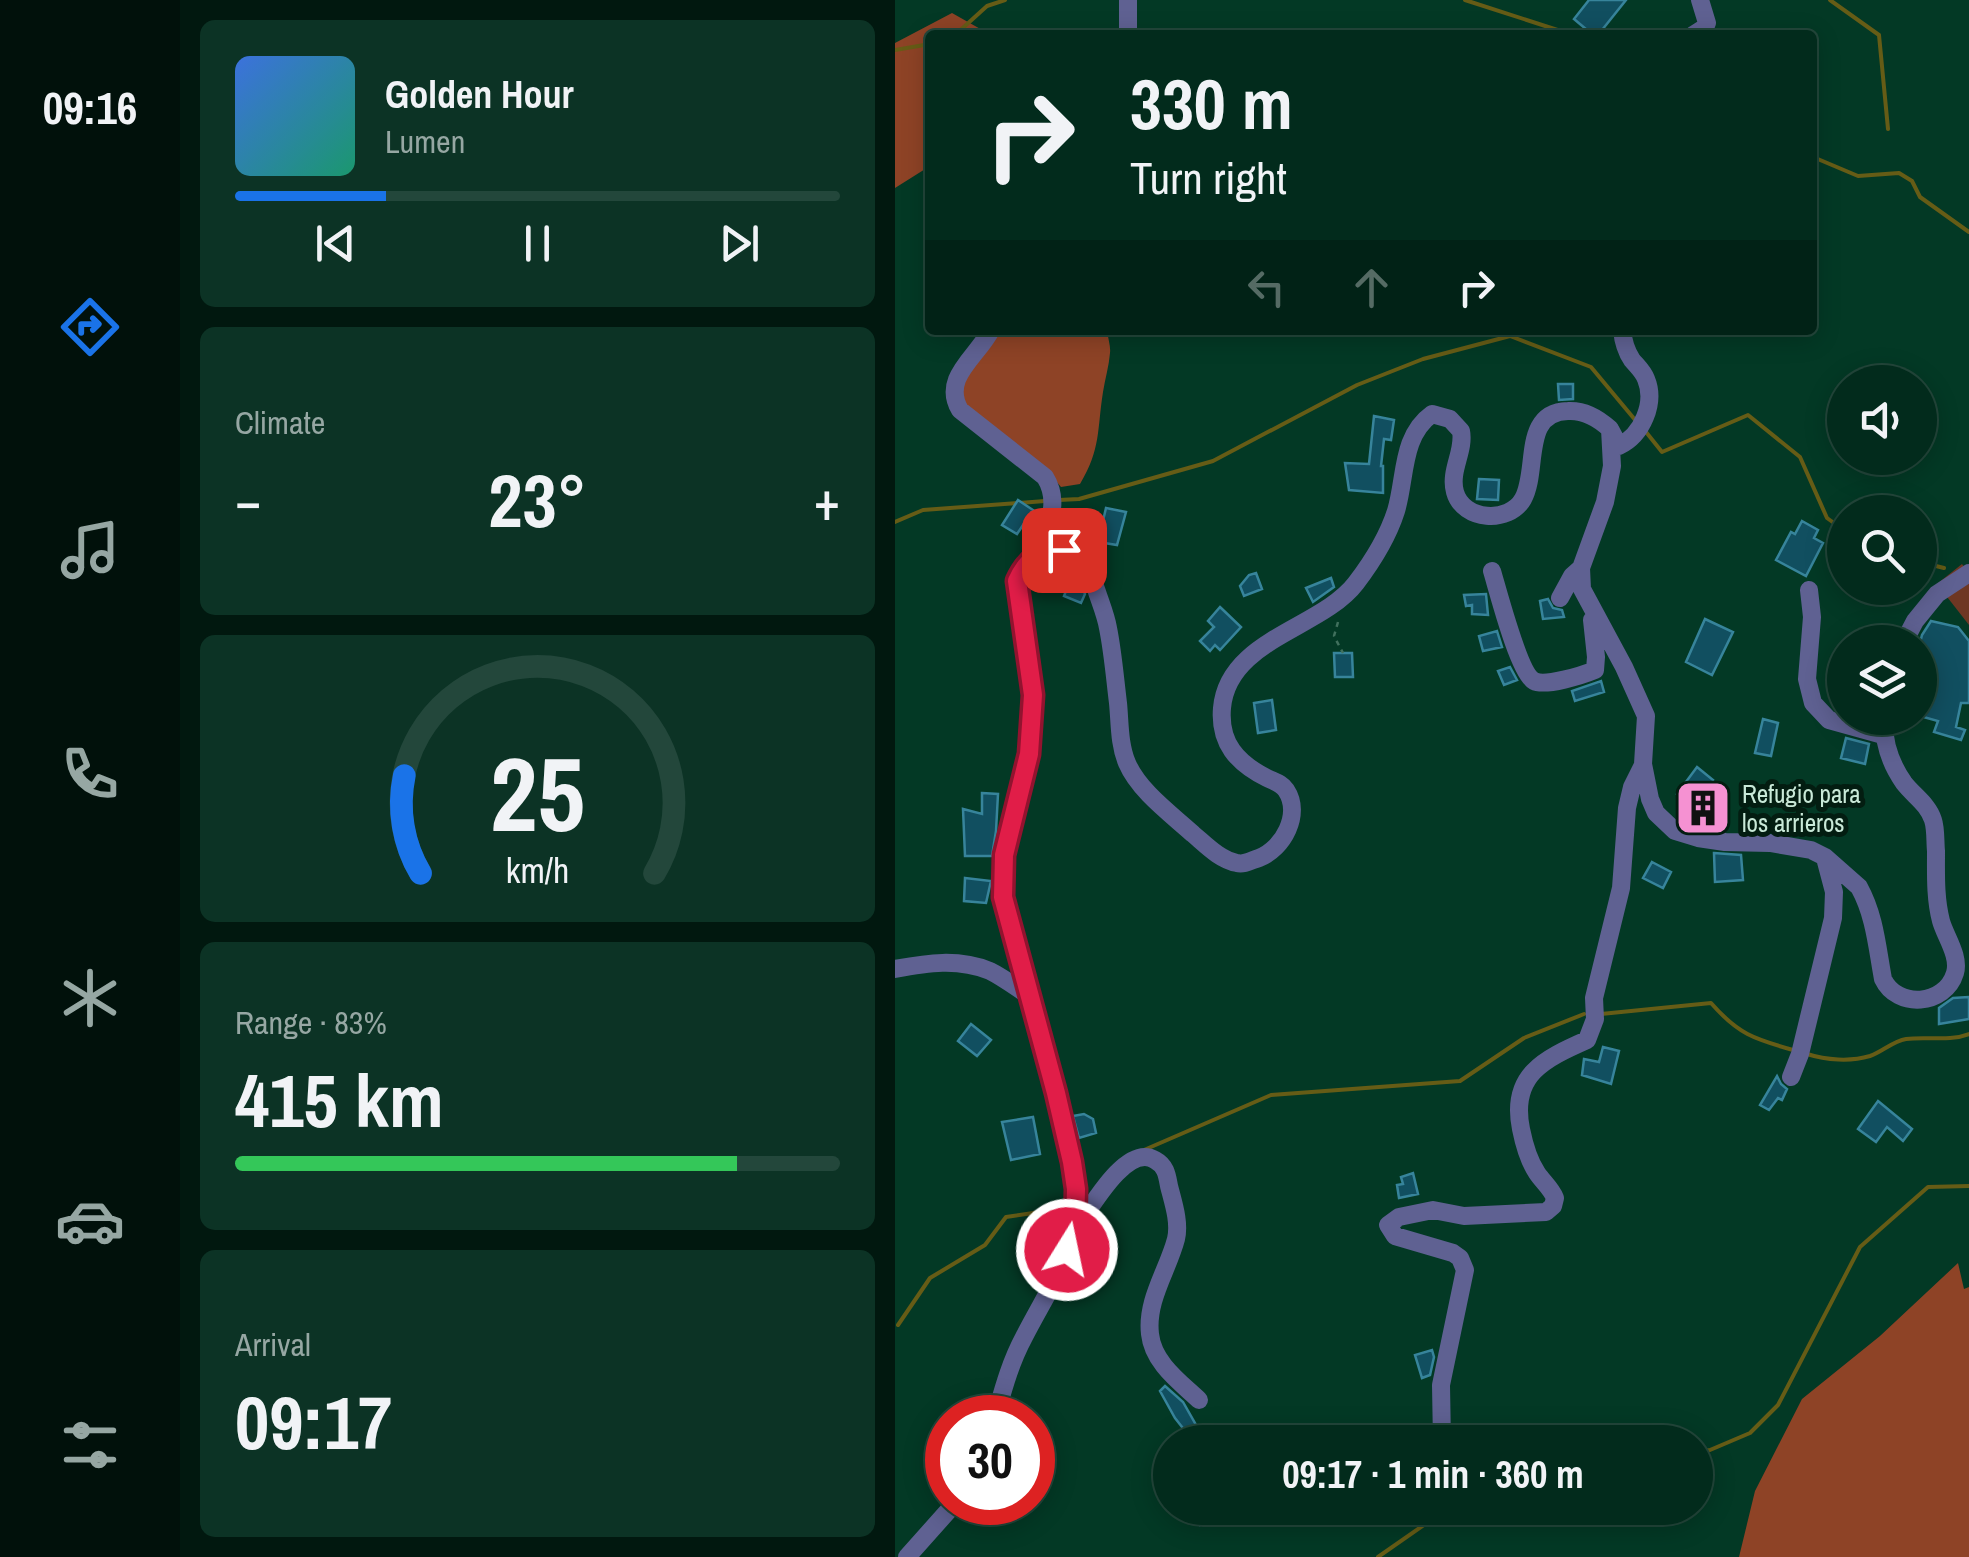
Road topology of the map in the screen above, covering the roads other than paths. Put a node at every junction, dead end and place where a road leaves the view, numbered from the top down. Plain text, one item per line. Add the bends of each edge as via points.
1 (1128, 0) edge
2 (1700, 0) edge
3 (1128, 30) edge
4 (1700, 30) edge
5 (987, 335) edge
6 (1623, 335) edge
7 (1609, 430) junction
8 (1035, 556) junction
9 (1581, 568) junction
10 (1492, 571) dead end
11 (1969, 573) edge
12 (1809, 590) dead end
13 (1560, 598) dead end
14 (1591, 609) junction
15 (1913, 625) edge
16 (1827, 718) edge
17 (1886, 735) edge
18 (1643, 764) junction
19 (1825, 858) junction
20 (895, 969) edge
21 (1031, 996) junction
22 (1791, 1078) dead end
23 (1075, 1230) junction
24 (1001, 1395) edge
25 (1199, 1400) dead end
26 (1442, 1425) edge
27 (936, 1525) edge
28 (907, 1557) edge

1 - 3 street
2 - 4 street via 1707,23
5 - 8 street via 956,378 955,401 1051,487 1052,516
6 - 7 street via 1649,391 1629,442 1619,446
7 - 8 street via 1587,414 1567,410 1551,416 1535,436 1523,498 1509,512 1477,516 1455,493 1461,430 1444,417 1423,420 1406,458 1396,511 1354,587 1253,652 1232,676 1222,704 1231,752 1284,787 1291,807 1284,839 1243,864 1212,851 1139,782 1121,746 1108,627 1091,574 1080,557 1064,550
7 - 9 street via 1605,502
8 - 21 street via 1017,581 1033,695 1029,754 1004,855 1003,897
9 - 13 street
9 - 14 street
10 - 14 street via 1521,662 1537,682 1595,670
11 - 15 street via 1937,594
12 - 16 street via 1807,679 1813,703
14 - 18 street via 1646,716
17 - 19 street via 1904,783 1934,821 1936,889 1956,964 1943,990 1916,1002 1890,991 1862,892
18 - 19 street via 1656,813 1675,831 1811,850
18 - 26 street via 1627,808 1621,888 1591,1034 1551,1056 1523,1083 1517,1110 1524,1144 1552,1190 1553,1206 1546,1212 1464,1216 1433,1210 1388,1225 1395,1236 1453,1252 1465,1270 1441,1385
19 - 22 street via 1833,918
20 - 21 street via 963,964
21 - 23 street via 1072,1162
23 - 24 street
23 - 25 street via 1133,1159 1149,1157 1166,1170 1177,1236 1153,1297 1149,1333 1164,1367
27 - 28 street

